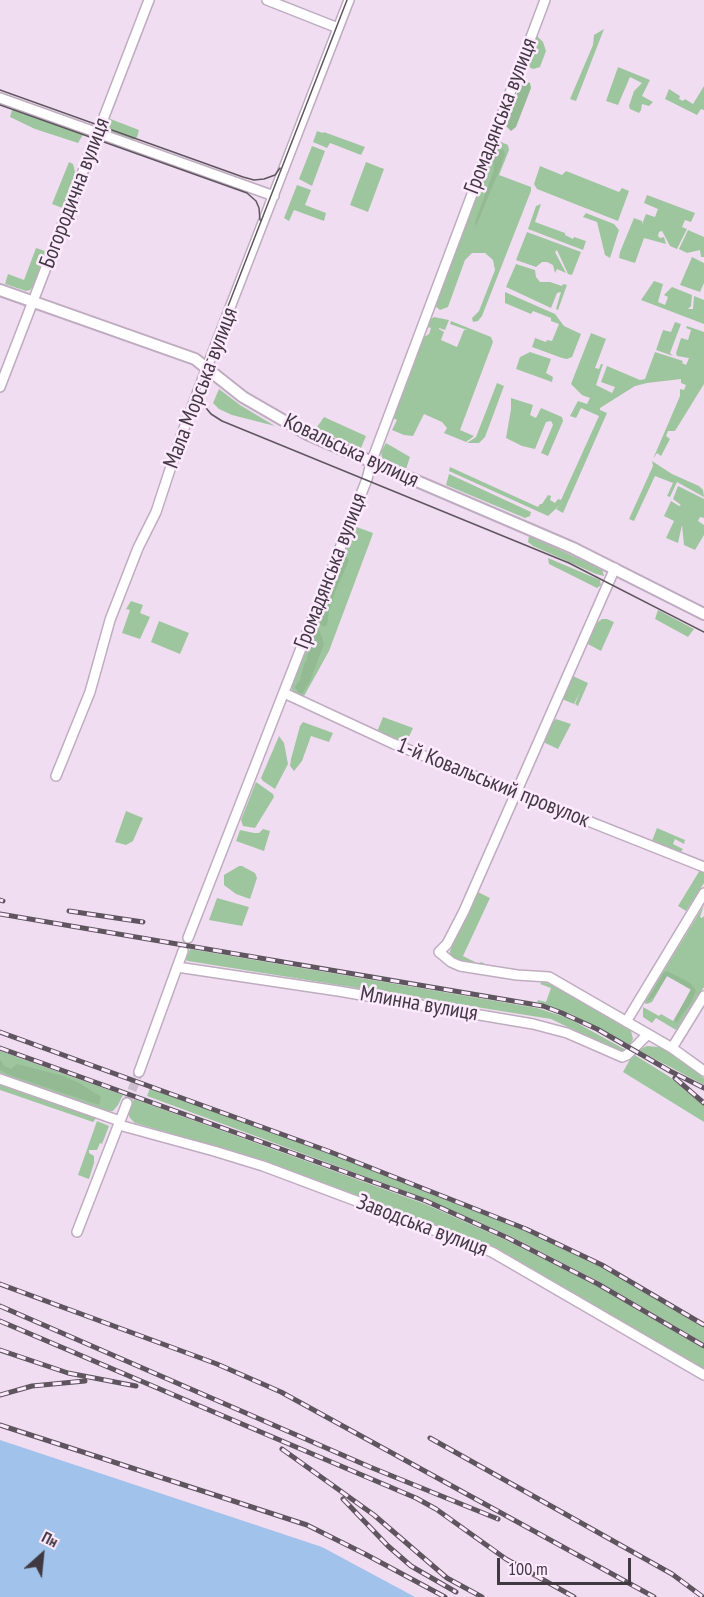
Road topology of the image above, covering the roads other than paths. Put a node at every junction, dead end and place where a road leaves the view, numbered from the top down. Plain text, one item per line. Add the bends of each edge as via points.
1 (149, 0) edge
2 (267, 0) edge
3 (349, 0) edge
4 (545, 0) edge
5 (338, 28) junction
6 (0, 98) edge
7 (99, 133) junction
8 (274, 196) junction
9 (0, 290) edge
10 (33, 302) junction
11 (207, 367) junction
12 (0, 387) edge
13 (371, 463) junction
14 (615, 568) junction
15 (704, 614) edge
16 (284, 693) junction
17 (56, 777) dead end
18 (516, 792) junction
19 (704, 867) edge
20 (704, 893) edge
21 (188, 938) dead end
22 (183, 951) dead end
23 (177, 967) junction
24 (704, 996) edge
25 (626, 1022) junction
26 (648, 1034) junction
27 (672, 1048) junction
28 (704, 1071) edge
29 (139, 1072) tunnel mouth
30 (0, 1079) edge
31 (127, 1103) tunnel mouth
32 (119, 1123) junction
33 (77, 1232) dead end
34 (704, 1375) edge

1 - 7 street, Богородична вулиця
2 - 5 street
3 - 5 street, Мала Морська вулиця
4 - 13 street, Громадянська вулиця
5 - 8 street, Мала Морська вулиця
6 - 7 street
7 - 8 street
7 - 10 street, Богородична вулиця
8 - 11 street, Мала Морська вулиця
9 - 10 street, Ковальська вулиця
10 - 11 street, Ковальська вулиця via 189,357
10 - 12 street, Богородична вулиця
11 - 13 street, Ковальська вулиця via 273,416
11 - 17 street, Мала Морська вулиця via 156,512 110,620 90,692
13 - 14 street, Ковальська вулиця
13 - 16 street, Громадянська вулиця
14 - 15 street, Ковальська вулиця
14 - 18 street
16 - 18 street, 1-й Ковальський провулок via 364,731
16 - 21 street, Громадянська вулиця
18 - 19 street, 1-й Ковальський провулок
18 - 25 street, Млинна вулиця via 455,929 439,952 460,966 549,977
20 - 25 street
22 - 23 street
23 - 26 street, Млинна вулиця via 533,1024 567,1033 622,1057
23 - 29 street
24 - 27 street
25 - 26 street, Млинна вулиця
26 - 27 street, Млинна вулиця
27 - 28 street, Млинна вулиця
30 - 32 street, Заводська вулиця
31 - 32 street
32 - 33 street
32 - 34 street, Заводська вулиця via 262,1166 492,1252

